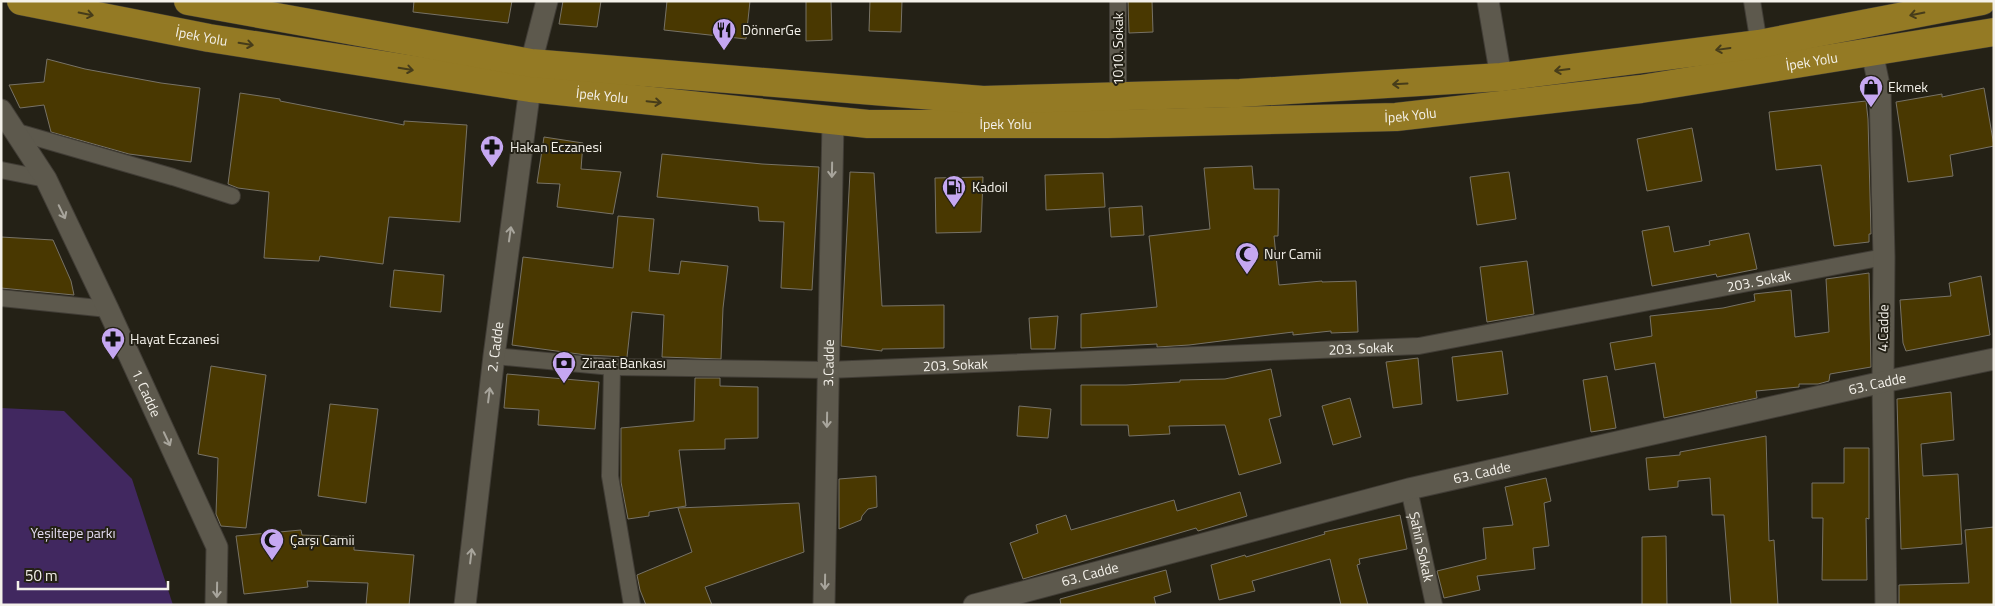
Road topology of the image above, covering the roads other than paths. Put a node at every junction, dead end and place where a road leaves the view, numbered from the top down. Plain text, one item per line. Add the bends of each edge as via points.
1 (21, 1) edge
2 (188, 1) edge
3 (548, 1) edge
4 (1118, 1) edge
5 (1488, 1) edge
6 (1752, 1) edge
7 (1982, 1) edge
8 (1994, 32) edge
9 (1759, 44) junction
10 (1872, 52) junction
11 (530, 76) junction
12 (1501, 77) junction
13 (1118, 96) junction
14 (1, 110) edge
15 (833, 121) junction
16 (17, 132) junction
17 (1, 170) edge
18 (46, 179) junction
19 (232, 196) dead end
20 (1884, 257) junction
21 (1, 298) edge
22 (108, 309) junction
23 (494, 356) junction
24 (1994, 359) edge
25 (612, 367) junction
26 (828, 370) junction
27 (1883, 382) junction
28 (1409, 489) junction
29 (216, 605) edge
30 (465, 605) edge
31 (632, 605) edge
32 (824, 605) edge
33 (974, 605) edge
34 (1434, 605) edge
35 (1886, 605) edge

1 -> 11 highway, İpek Yolu via 209,38
2 - 11 highway
3 - 11 street, 2. Cadde
4 - 13 street, 1010. Sokak
5 - 12 street
6 - 9 street
7 -> 9 highway
8 - 10 highway, İpek Yolu
9 -> 12 highway
10 - 15 highway, İpek Yolu via 1641,89 1396,117 1100,124 868,124
10 - 20 street, 4.Cadde via 1880,90
11 - 13 highway via 983,100
11 -> 15 highway, İpek Yolu
23 -> 11 street, 2. Cadde
12 -> 13 highway via 1240,93
14 - 16 street, 1. Cadde
15 -> 26 street, 3.Cadde
16 - 18 street, 1. Cadde
16 - 19 street
17 - 18 street
18 -> 22 street, 1. Cadde
20 - 26 street, 203. Sokak via 1420,346
20 - 27 street, 4.Cadde
21 - 22 street
22 -> 29 street, 1. Cadde via 217,547
23 - 25 street, 203. Sokak
30 -> 23 street, 2. Cadde
24 - 27 street, 63. Cadde
25 - 26 street, 203. Sokak
25 - 31 street via 610,476
26 -> 32 street, 3.Cadde
27 - 28 street, 63. Cadde
27 - 35 street, 4.Cadde
28 - 33 street, 63. Cadde
28 - 34 street, Şahin Sokak

